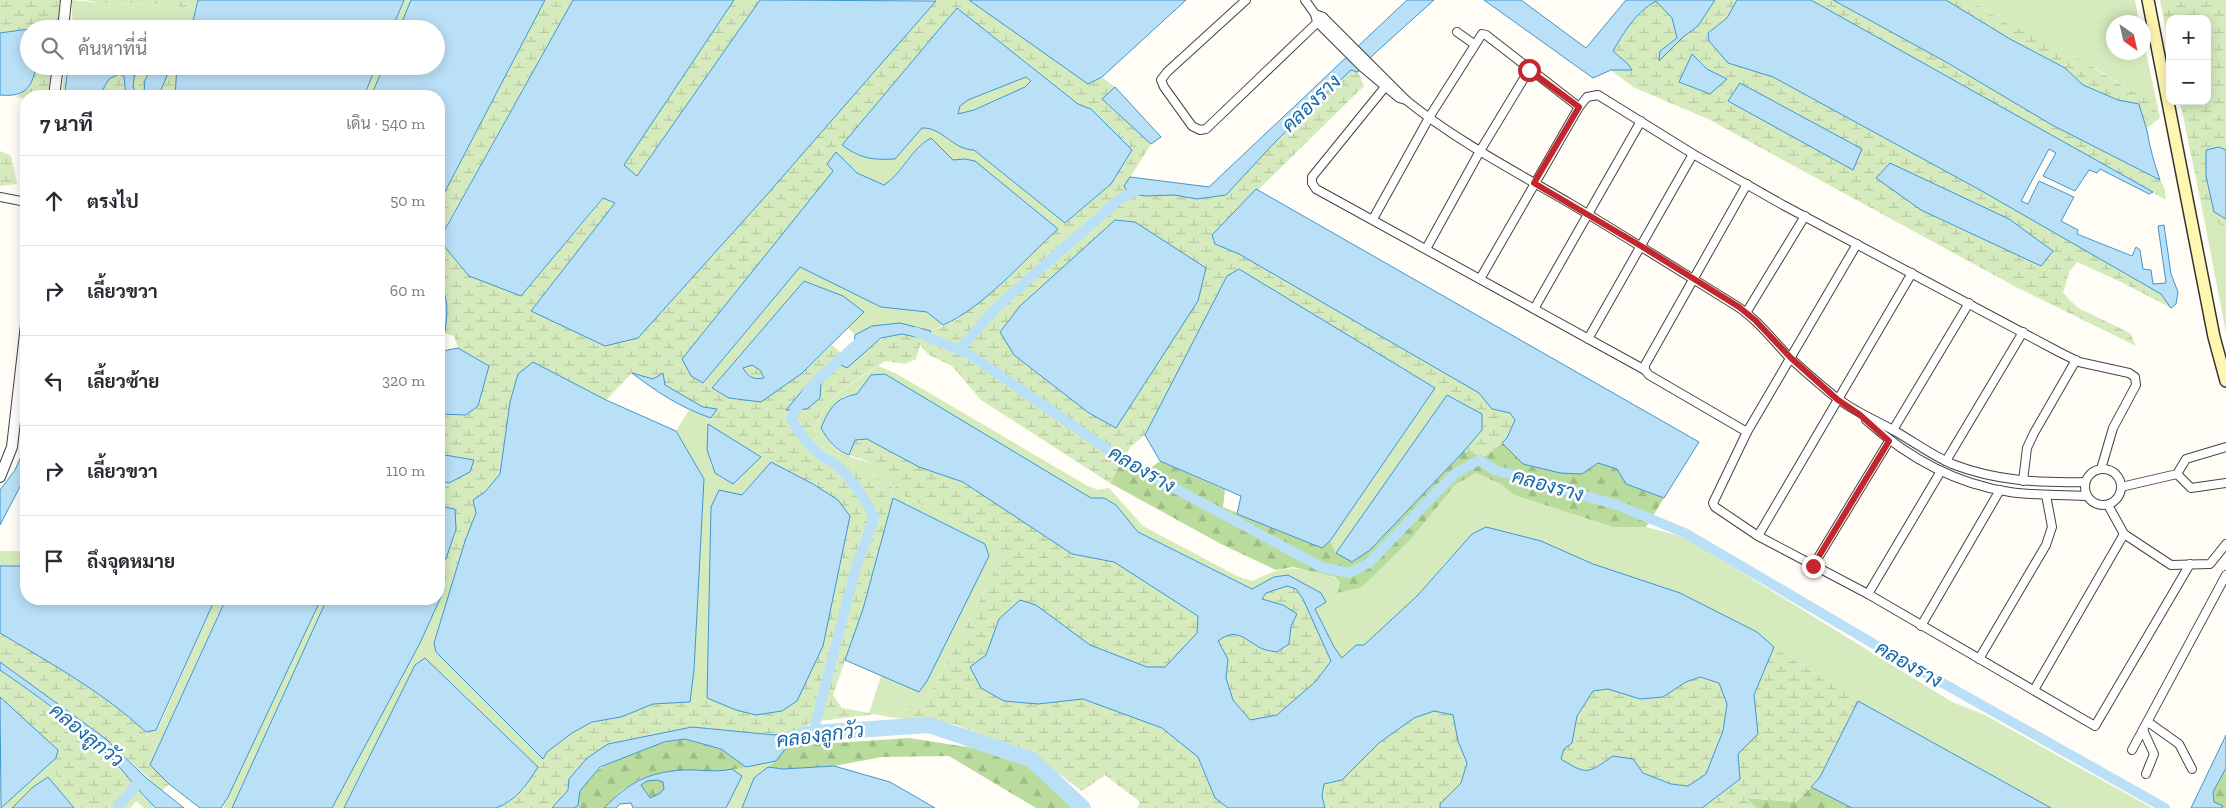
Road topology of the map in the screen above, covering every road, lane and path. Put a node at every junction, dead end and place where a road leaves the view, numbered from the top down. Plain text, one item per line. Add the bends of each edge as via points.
1 (66, 0) edge
2 (1246, 0) edge
3 (1304, 0) edge
4 (2148, 0) edge
5 (1319, 17) junction
6 (64, 20) edge
7 (1457, 32) dead end
8 (1474, 44) junction
9 (1529, 70) junction
10 (57, 75) edge
11 (1385, 87) junction
12 (55, 90) edge
13 (1406, 100) junction
14 (1579, 107) junction
15 (1430, 116) junction
16 (1642, 120) junction
17 (1480, 151) junction
18 (1693, 154) junction
19 (1534, 183) junction
20 (1746, 184) junction
21 (0, 196) edge
22 (20, 201) edge
23 (1587, 214) junction
24 (1805, 216) junction
25 (1373, 220) junction
26 (1857, 244) junction
27 (1641, 246) junction
28 (1426, 249) junction
29 (1912, 273) junction
30 (1480, 279) junction
31 (1693, 279) junction
32 (1969, 303) junction
33 (1534, 309) junction
34 (1746, 314) junction
35 (2023, 332) junction
36 (1588, 339) junction
37 (1791, 358) junction
38 (2076, 360) junction
39 (1645, 370) junction
40 (20, 377) edge
41 (2226, 381) edge
42 (1838, 400) junction
43 (1859, 414) junction
44 (1893, 430) junction
45 (1747, 432) junction
46 (1889, 441) junction
47 (2226, 446) edge
48 (1946, 461) junction
49 (2101, 469) junction
50 (1941, 471) junction
51 (2177, 474) junction
52 (0, 477) edge
53 (2024, 481) junction
54 (2085, 482) junction
55 (2226, 483) edge
56 (2121, 487) junction
57 (2000, 490) junction
58 (2046, 495) junction
59 (2086, 496) junction
60 (2108, 504) junction
61 (2124, 534) junction
62 (1758, 536) junction
63 (2226, 544) edge
64 (2190, 564) junction
65 (1813, 566) junction
66 (2226, 575) edge
67 (1868, 594) junction
68 (1921, 626) junction
69 (1979, 659) junction
70 (2034, 690) junction
71 (2148, 722) junction
72 (2143, 730) junction
73 (2132, 750) dead end
74 (2192, 769) dead end
75 (2146, 774) dead end

1 - 6 street
2 - 5 street via 1161,80 1192,126 1200,130 1206,129
3 - 5 street
4 - 41 main road via 2214,337
5 - 11 street via 1346,52
5 - 13 street
7 - 8 street
8 - 9 street via 1480,36 1486,35
8 - 15 street
9 - 14 street
9 - 17 street
10 - 12 street
11 - 13 street
11 - 25 street via 1312,177 1316,188
13 - 15 street
14 - 16 street via 1587,97 1598,95
14 - 19 street
15 - 17 street
15 - 25 street
16 - 18 street
16 - 23 street
17 - 19 street
17 - 28 street
18 - 20 street
18 - 27 street
19 - 23 street
19 - 30 street
20 - 24 street
20 - 31 street
21 - 22 street
23 - 27 street
23 - 33 street
24 - 26 street
24 - 34 street
25 - 28 street
26 - 29 street
26 - 37 street
27 - 31 street
27 - 36 street
28 - 30 street
29 - 32 street
29 - 42 street
30 - 33 street
31 - 34 street
31 - 39 street via 1644,365
32 - 35 street
32 - 44 street
33 - 36 street
34 - 37 street
35 - 38 street
35 - 48 street
36 - 39 street
37 - 42 street
37 - 45 street
38 - 49 street via 2135,377 2136,385 2113,428
38 - 53 street via 2034,433 2028,448
39 - 45 street
40 - 52 street via 12,447
42 - 43 street
42 - 62 street
43 - 44 street
43 - 46 street
44 - 48 street
45 - 62 street via 1713,503
46 - 50 street
46 - 65 street
47 - 51 street via 2186,459
48 - 53 street via 1979,473
49 - 54 street via 2090,474
49 - 56 street via 2113,472
50 - 57 street
50 - 67 street
51 - 55 street via 2192,488
51 - 56 street
53 - 54 street
54 - 59 street
56 - 60 street via 2117,498
57 - 58 street
57 - 68 street
58 - 59 street
58 - 69 street via 2052,527 2046,545
59 - 60 street via 2096,504
60 - 61 street
61 - 64 street via 2171,566
61 - 70 street
62 - 65 street
63 - 64 street via 2210,564
64 - 70 street via 2095,726
65 - 67 street
66 - 71 street
67 - 68 street
68 - 69 street
69 - 70 street
71 - 72 street
71 - 74 street via 2179,744
72 - 73 street
72 - 75 street via 2154,754

